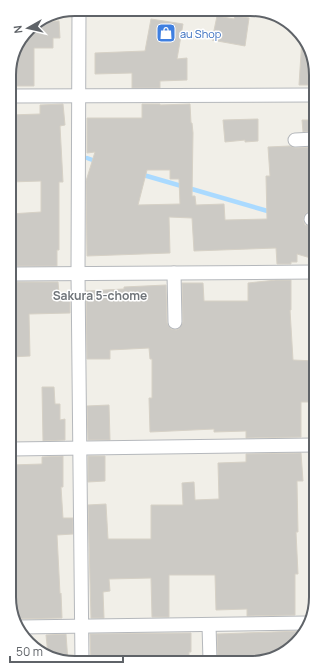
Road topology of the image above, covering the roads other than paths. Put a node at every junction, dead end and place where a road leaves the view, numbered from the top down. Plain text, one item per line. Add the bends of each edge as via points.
1 (79, 16) edge
2 (78, 95) junction
3 (309, 95) edge
4 (16, 96) edge
5 (309, 139) edge
6 (294, 140) dead end
7 (309, 272) edge
8 (174, 273) junction
9 (16, 274) edge
10 (78, 274) junction
11 (175, 322) dead end
12 (309, 445) edge
13 (16, 449) edge
14 (81, 449) junction
15 (303, 623) edge
16 (209, 625) junction
17 (24, 627) edge
18 (82, 627) junction
19 (82, 656) edge
20 (210, 656) edge

1 - 2 street
2 - 3 street
2 - 4 street
2 - 10 street
5 - 6 street
7 - 8 street
8 - 10 street
8 - 11 street
9 - 10 street
10 - 14 street
12 - 14 street
13 - 14 street
14 - 18 street
15 - 16 street
16 - 18 street
16 - 20 street
17 - 18 street
18 - 19 street

